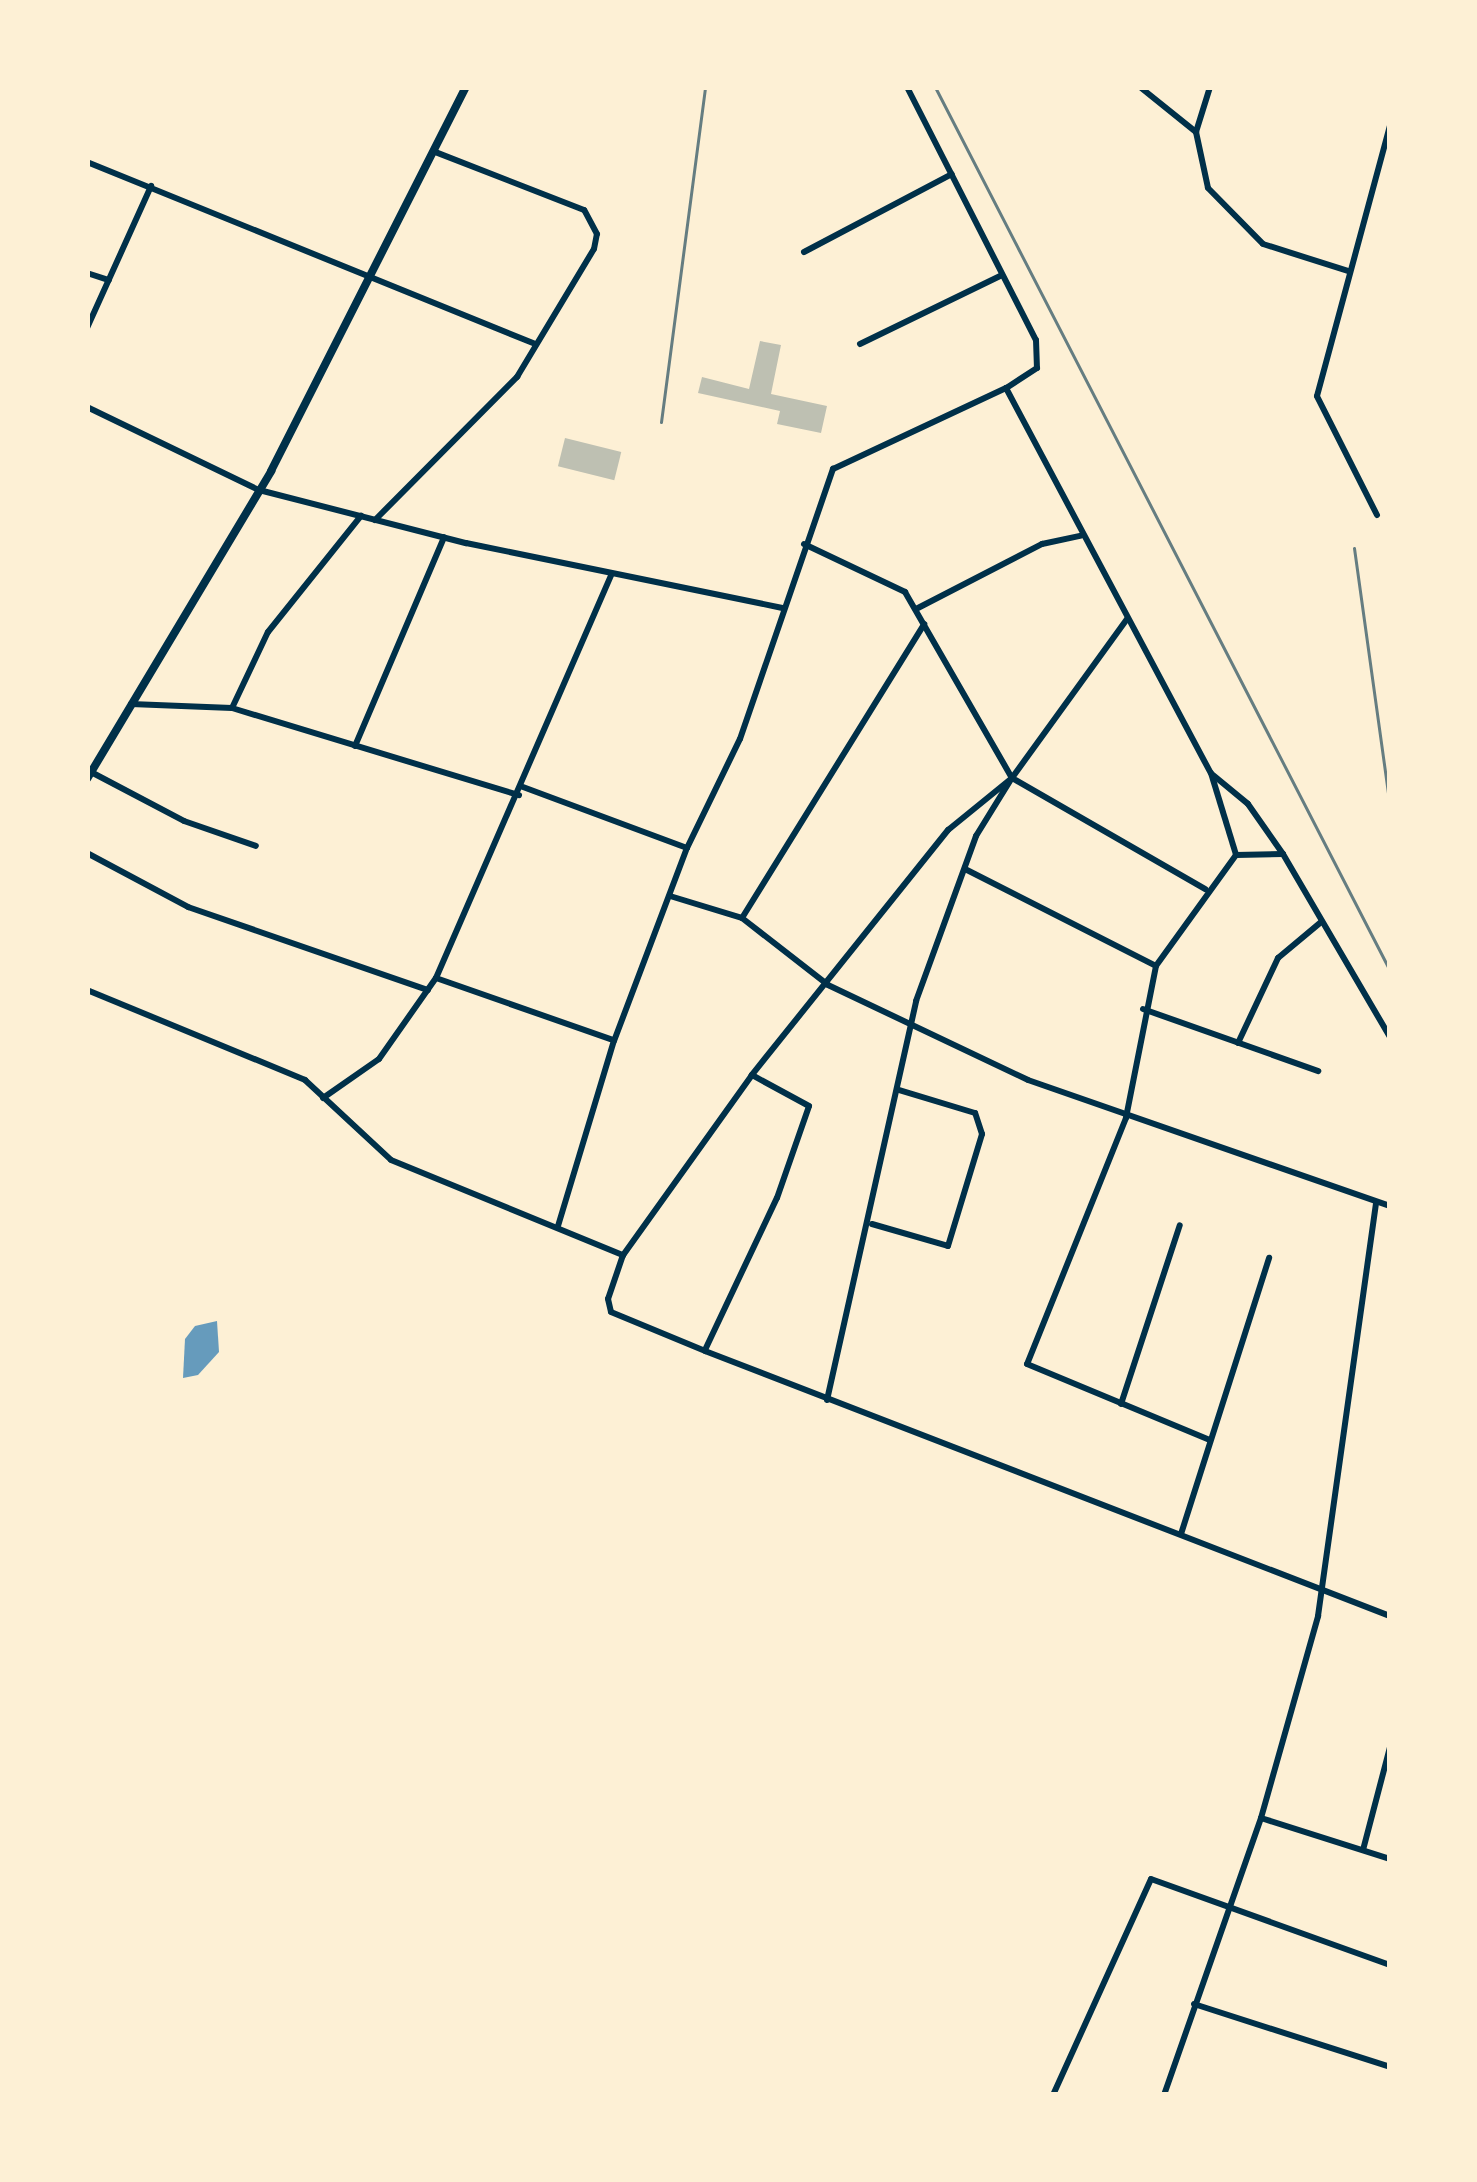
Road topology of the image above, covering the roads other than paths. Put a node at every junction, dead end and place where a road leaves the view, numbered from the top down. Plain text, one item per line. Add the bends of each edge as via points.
1 (466, 87) edge
2 (907, 87) edge
3 (1140, 87) edge
4 (1210, 87) edge
5 (1390, 126) edge
6 (1196, 132) junction
7 (1388, 139) edge
8 (435, 152) junction
9 (87, 162) edge
10 (952, 174) junction
11 (151, 186) junction
12 (804, 252) dead end
13 (1350, 271) junction
14 (87, 273) edge
15 (377, 275) junction
16 (1002, 275) junction
17 (109, 280) junction
18 (87, 328) edge
19 (536, 344) junction
20 (860, 344) dead end
21 (1006, 388) junction
22 (87, 407) edge
23 (259, 490) junction
24 (1378, 514) dead end
25 (361, 516) junction
26 (374, 520) junction
27 (1082, 536) junction
28 (444, 537) junction
29 (804, 544) junction
30 (611, 575) junction
31 (782, 608) junction
32 (916, 609) junction
33 (1127, 620) junction
34 (923, 624) junction
35 (131, 704) junction
36 (232, 708) junction
37 (355, 746) junction
38 (1210, 773) junction
39 (89, 775) edge
40 (1012, 778) junction
41 (521, 791) junction
42 (256, 846) dead end
43 (687, 848) junction
44 (87, 853) edge
45 (1283, 854) junction
46 (1236, 855) junction
47 (964, 869) junction
48 (1205, 889) junction
49 (670, 896) junction
50 (742, 918) junction
51 (1321, 922) junction
52 (1156, 966) junction
53 (436, 978) junction
54 (828, 985) junction
55 (87, 990) edge
56 (428, 990) junction
57 (1143, 1009) junction
58 (912, 1023) junction
59 (1390, 1037) edge
60 (614, 1040) junction
61 (1238, 1042) junction
62 (1318, 1071) dead end
63 (752, 1075) junction
64 (899, 1090) junction
65 (323, 1098) junction
66 (1126, 1118) junction
67 (1376, 1203) junction
68 (1390, 1206) edge
69 (872, 1224) junction
70 (1180, 1225) dead end
71 (558, 1226) junction
72 (623, 1256) junction
73 (1269, 1258) dead end
74 (705, 1351) junction
75 (827, 1400) junction
76 (1120, 1405) junction
77 (1210, 1440) junction
78 (1180, 1535) junction
79 (1321, 1593) junction
80 (1390, 1616) edge
81 (1390, 1747) edge
82 (1262, 1818) junction
83 (1363, 1850) junction
84 (1390, 1859) edge
85 (1226, 1911) junction
86 (1390, 1965) edge
87 (1194, 2004) junction
88 (1390, 2067) edge
89 (1053, 2095) edge
90 (1164, 2095) edge

1 - 8 street
2 - 10 street
3 - 6 street
4 - 6 street
5 - 7 street
6 - 13 street via 1208,188 1246,231 1280,253
7 - 13 street
8 - 15 street
8 - 19 street via 584,210 593,223 594,249
9 - 11 street
10 - 12 street
10 - 16 street
11 - 15 street
11 - 17 street
13 - 24 street via 1317,395
14 - 17 street
15 - 19 street
15 - 23 street
16 - 20 street
16 - 21 street via 1040,354 1036,368
17 - 18 street
19 - 26 street via 517,376
21 - 27 street
21 - 29 street via 833,469
22 - 23 street
23 - 25 street
23 - 35 street
25 - 26 street
25 - 36 street via 268,632
26 - 28 street
27 - 32 street via 1042,544
27 - 33 street
28 - 30 street
28 - 37 street
29 - 31 street
29 - 32 street via 905,592
30 - 31 street
30 - 41 street
31 - 43 street via 786,618 740,739
32 - 34 street
33 - 38 street
33 - 40 street
34 - 40 street
34 - 50 street
35 - 36 street
35 - 39 street
36 - 37 street
37 - 41 street
38 - 45 street via 1248,804
38 - 46 street
39 - 42 street
40 - 47 street
40 - 48 street
40 - 54 street via 948,830
41 - 43 street
41 - 53 street
43 - 49 street
44 - 56 street via 188,907
45 - 46 street
45 - 51 street
46 - 48 street
47 - 52 street
47 - 58 street
48 - 52 street
49 - 50 street
49 - 60 street
50 - 54 street
51 - 59 street via 1348,955
51 - 61 street via 1278,958
52 - 57 street
53 - 56 street
53 - 60 street
54 - 58 street
54 - 63 street
55 - 65 street via 305,1080
56 - 65 street via 379,1059
57 - 61 street
57 - 66 street
58 - 64 street
58 - 66 street
60 - 71 street
61 - 62 street
63 - 72 street
63 - 74 street via 809,1106
64 - 69 street
64 - 69 street via 975,1113 982,1134 948,1246
65 - 71 street via 391,1160
66 - 67 street
66 - 76 street via 1027,1364
67 - 68 street
67 - 79 street
69 - 75 street
70 - 76 street
71 - 72 street
72 - 74 street via 611,1312
73 - 77 street
74 - 75 street
75 - 78 street
76 - 77 street
77 - 78 street
78 - 79 street
79 - 80 street
79 - 82 street
81 - 83 street
82 - 83 street
82 - 85 street
83 - 84 street
85 - 86 street
85 - 87 street
85 - 89 street via 1162,1878 1145,1884
87 - 88 street
87 - 90 street

